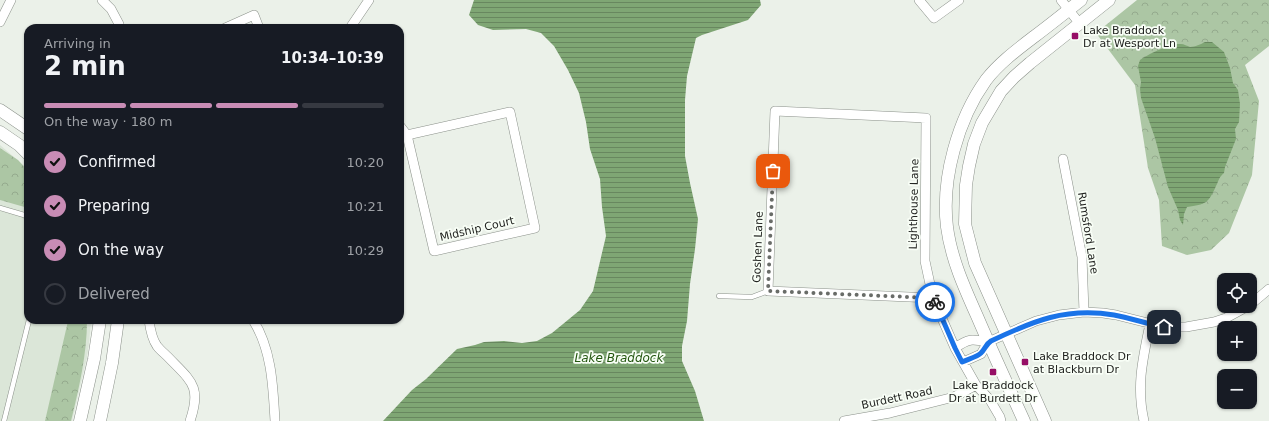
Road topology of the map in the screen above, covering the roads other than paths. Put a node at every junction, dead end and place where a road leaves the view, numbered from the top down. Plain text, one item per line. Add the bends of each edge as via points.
1 (11, 0) edge
2 (102, 0) edge
3 (369, 0) edge
4 (919, 0) edge
5 (959, 0) edge
6 (1061, 0) edge
7 (1081, 0) edge
8 (1109, 0) edge
9 (1069, 10) junction
10 (0, 20) edge
11 (116, 24) edge
12 (234, 24) edge
13 (257, 24) edge
14 (353, 24) edge
15 (1080, 24) junction
16 (0, 110) edge
17 (775, 111) joint
18 (24, 126) edge
19 (0, 132) edge
20 (404, 133) edge
21 (406, 136) junction
22 (24, 150) edge
23 (1063, 159) dead end
24 (0, 208) edge
25 (24, 215) edge
26 (1269, 289) edge
27 (768, 291) junction
28 (719, 296) dead end
29 (933, 298) junction
30 (1257, 299) edge
31 (1084, 312) junction
32 (1235, 313) edge
33 (28, 324) edge
34 (99, 324) edge
35 (117, 324) edge
36 (149, 324) edge
37 (256, 324) edge
38 (1150, 324) junction
39 (1006, 334) junction
40 (988, 342) junction
41 (955, 348) junction
42 (962, 362) junction
43 (976, 385) junction
44 (4, 421) edge
45 (80, 421) edge
46 (100, 421) edge
47 (190, 421) edge
48 (274, 421) edge
49 (844, 421) edge
50 (1001, 421) edge
51 (1024, 421) edge
52 (1044, 421) edge
53 (1144, 421) edge

1 - 10 street
2 - 11 street via 111,9
3 - 14 street
4 - 5 street via 934,18
6 - 9 street
7 - 9 street
8 - 15 street
9 - 15 street
9 - 40 street via 1012,54 986,80 956,138 947,183 947,226 957,269
12 - 13 street via 254,15
15 - 39 street via 1030,63 1001,91 982,123 974,144 969,166 965,224 980,275
16 - 18 street
17 - 27 street, Goshen Lane
17 - 29 street, Lighthouse Lane via 926,118 925,261
19 - 22 street
20 - 21 street
21 - 21 street, Midship Court via 434,251 535,228 510,112
23 - 31 street, Rumsford Lane via 1082,257
24 - 25 lane
26 - 30 street
27 - 28 lane via 752,297
27 - 29 street, Goshen Lane
29 - 41 street, Lighthouse Lane
31 - 38 street via 1116,315
31 - 39 street via 1036,321
32 - 38 street via 1201,326 1164,327
33 - 44 lane
34 - 45 street
35 - 46 street
36 - 47 street via 157,346 183,371 194,386 194,410
37 - 48 street via 266,348 272,378
38 - 53 street via 1140,382
39 - 40 street
39 - 52 street
40 - 41 street via 973,339
40 - 42 street via 980,354
40 - 51 street
41 - 42 street, Lighthouse Lane
42 - 43 street, Lighthouse Lane
43 - 49 street, Burdett Road via 954,397
43 - 50 street, Lighthouse Lane via 990,400

